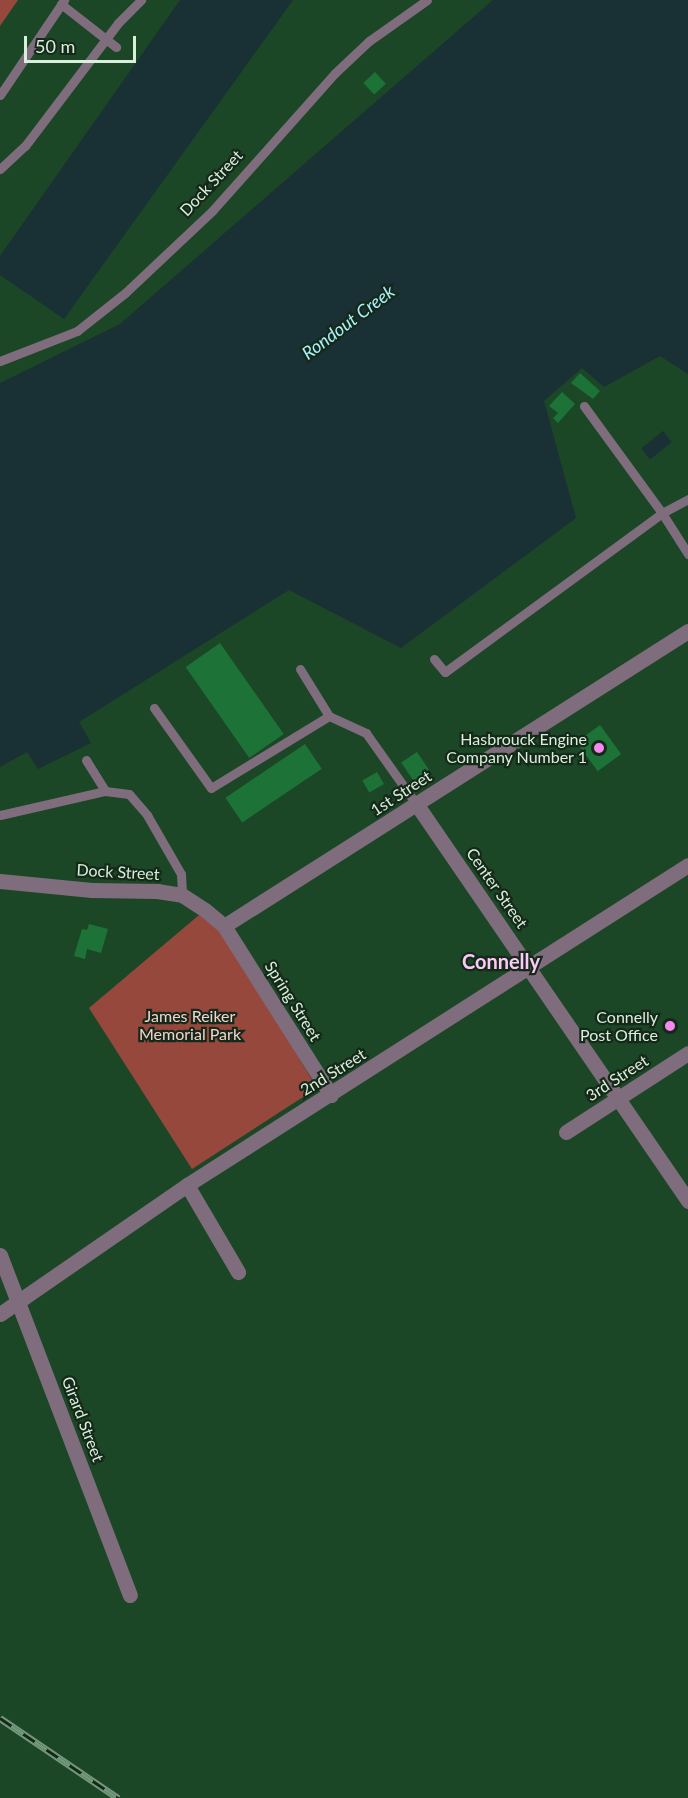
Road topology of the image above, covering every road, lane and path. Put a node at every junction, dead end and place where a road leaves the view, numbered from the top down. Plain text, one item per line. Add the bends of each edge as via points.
1 (141, 0) edge
2 (427, 0) edge
3 (62, 2) edge
4 (105, 39) junction
5 (117, 47) dead end
6 (0, 95) edge
7 (0, 169) edge
8 (0, 361) edge
9 (584, 406) dead end
10 (688, 499) edge
11 (662, 513) junction
12 (688, 554) edge
13 (688, 631) edge
14 (434, 658) dead end
15 (300, 669) dead end
16 (154, 708) dead end
17 (328, 716) junction
18 (86, 760) dead end
19 (105, 791) junction
20 (417, 805) junction
21 (0, 815) edge
22 (688, 865) edge
23 (0, 881) edge
24 (182, 896) junction
25 (224, 926) junction
26 (530, 967) junction
27 (688, 1053) edge
28 (331, 1095) junction
29 (620, 1097) junction
30 (566, 1132) dead end
31 (187, 1185) junction
32 (688, 1201) edge
33 (0, 1255) edge
34 (238, 1272) dead end
35 (20, 1302) junction
36 (0, 1314) edge
37 (130, 1595) dead end

1 - 4 lane
2 - 8 lane, Dock Street via 369,41 335,73 212,211 125,293 77,331
3 - 4 lane
3 - 6 lane
4 - 5 lane
4 - 7 lane via 25,146
9 - 11 lane
10 - 11 lane
11 - 12 lane
11 - 14 lane via 445,672
13 - 20 street, 1st Street
15 - 17 lane
16 - 17 lane via 211,788
17 - 20 lane via 366,732
18 - 19 lane
19 - 21 lane
19 - 24 lane via 129,794 147,815 181,874
20 - 25 street, 1st Street
20 - 26 street, Center Street
22 - 26 street, 2nd Street
23 - 24 street, Dock Street
24 - 25 street
25 - 28 street, Spring Street
26 - 28 street, 2nd Street
26 - 29 street, Center Street
27 - 29 street, 3rd Street
28 - 31 street, 2nd Street
29 - 30 street, 3rd Street
29 - 32 street, Center Street
31 - 34 street
31 - 35 street, 2nd Street
33 - 35 street, Girard Street
35 - 36 street, 2nd Street
35 - 37 street, Girard Street

